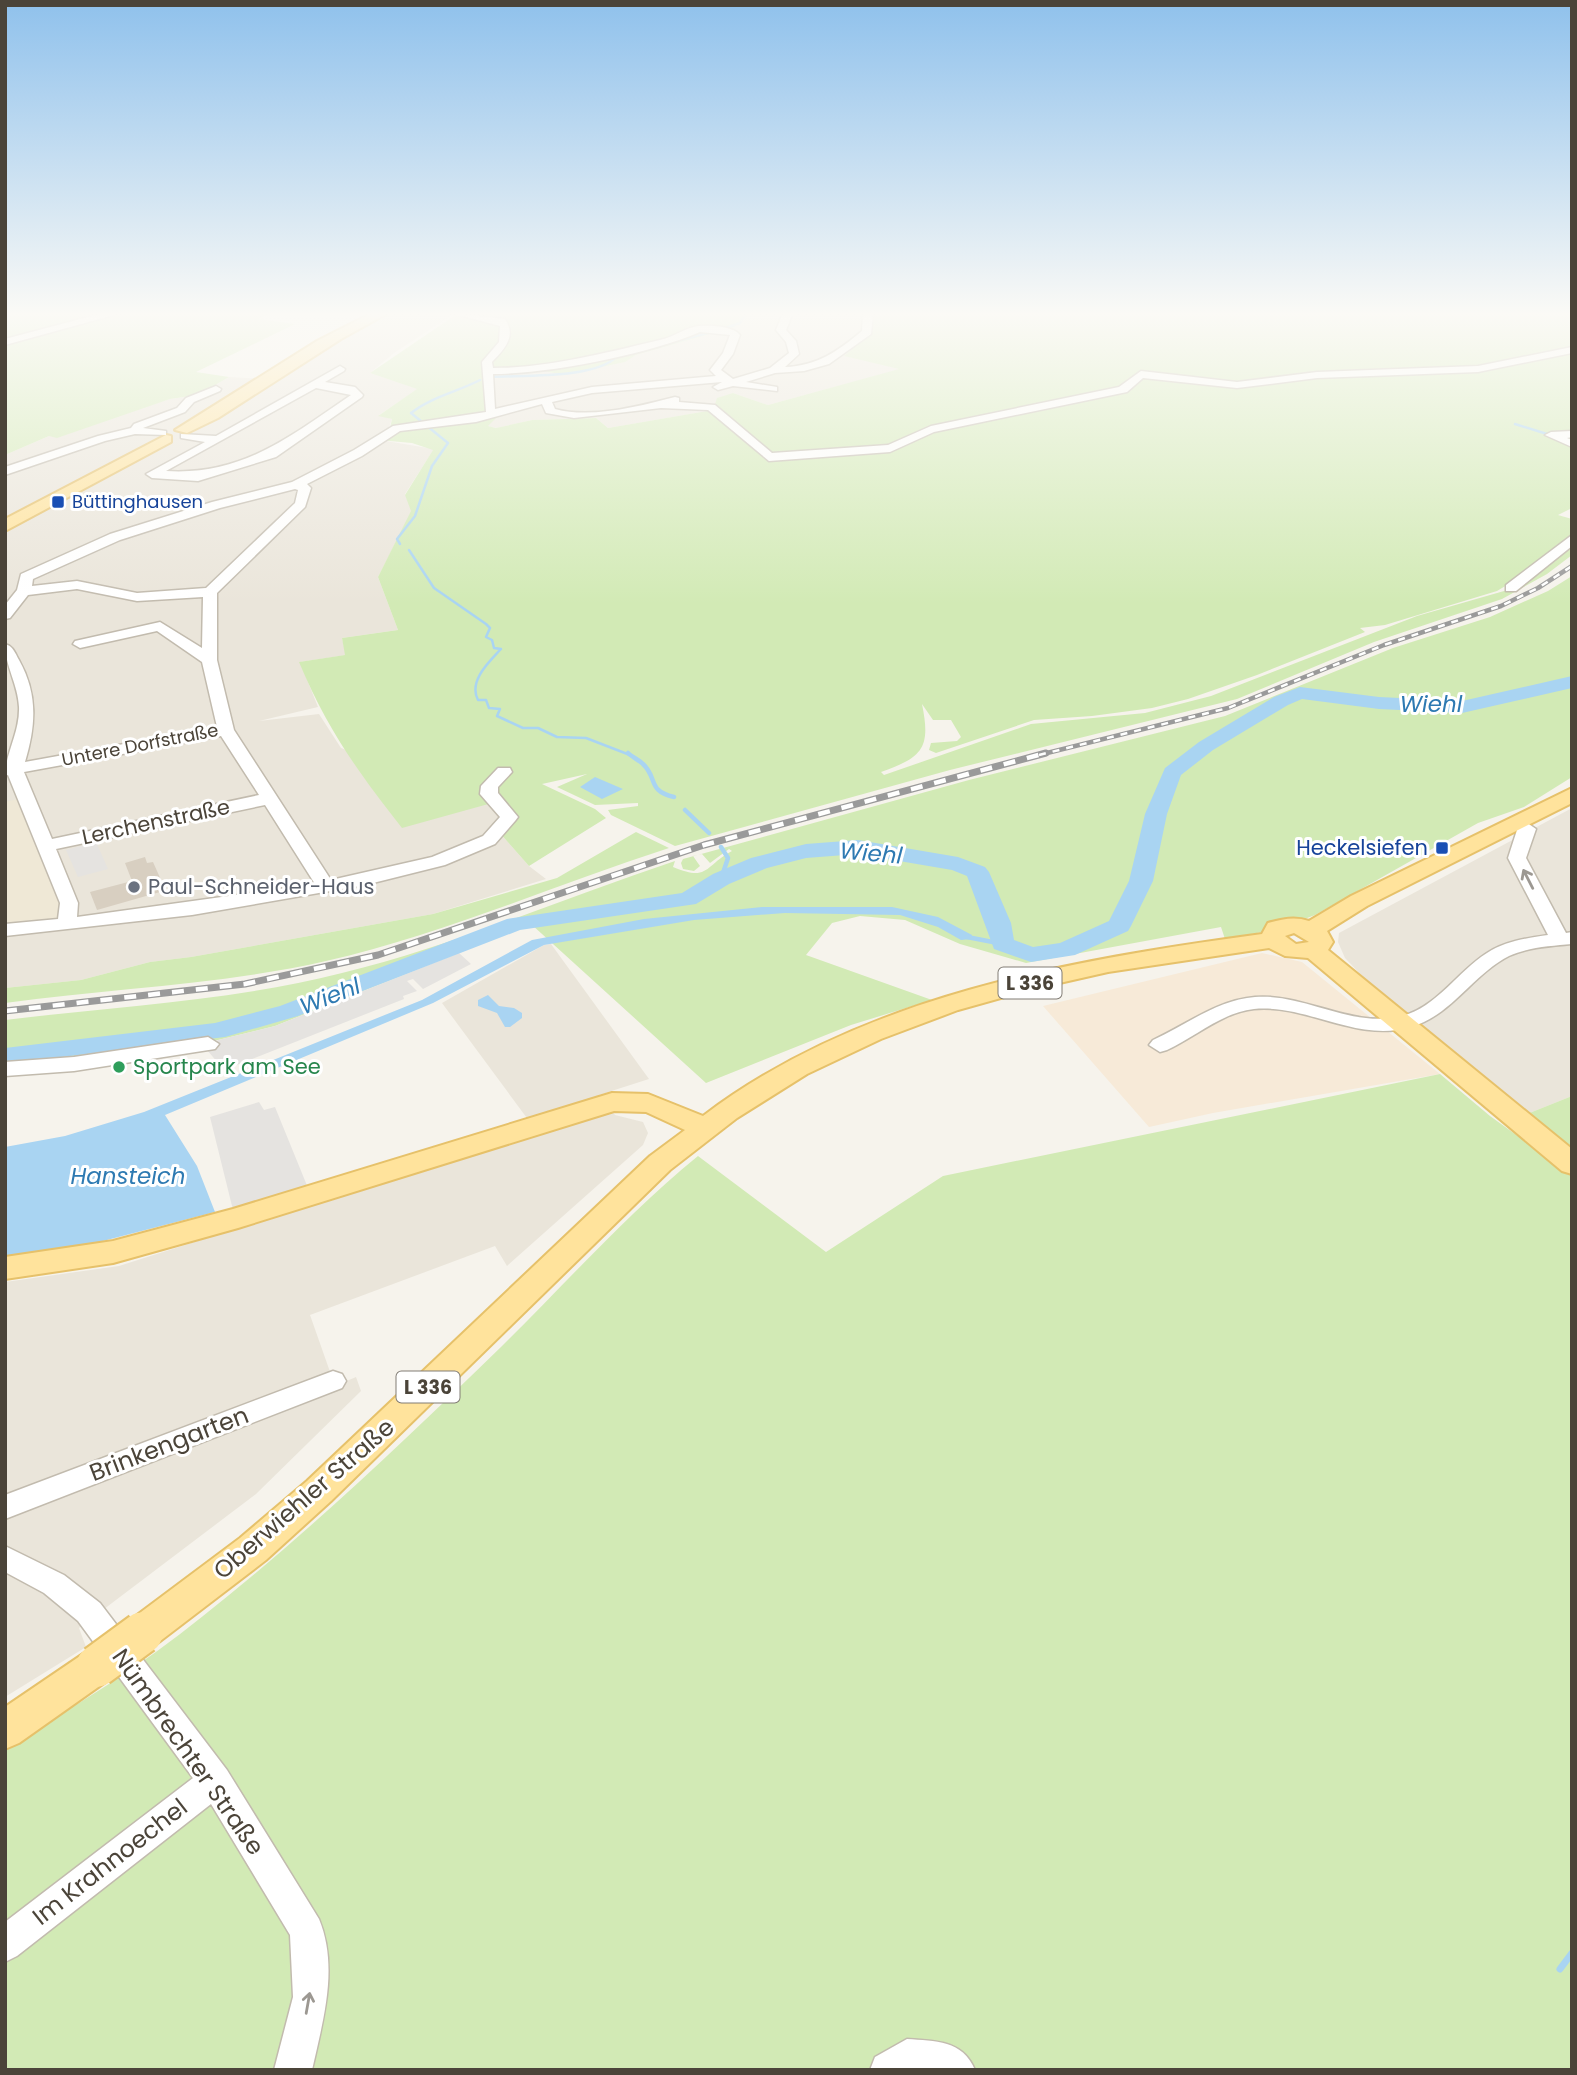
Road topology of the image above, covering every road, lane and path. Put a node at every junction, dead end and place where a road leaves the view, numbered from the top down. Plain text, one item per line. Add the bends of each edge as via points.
1 (181, 410) edge
2 (221, 410) edge
3 (269, 410) edge
4 (336, 410) edge
5 (490, 410) edge
6 (509, 410) edge
7 (550, 410) edge
8 (615, 410) edge
9 (714, 410) edge
10 (1029, 410) edge
11 (495, 413) junction
12 (135, 431) junction
13 (184, 433) junction
14 (1572, 434) edge
15 (164, 436) junction
16 (218, 440) junction
17 (1572, 444) edge
18 (5, 471) edge
19 (296, 485) junction
20 (5, 526) edge
21 (1572, 540) edge
22 (5, 582) edge
23 (25, 587) junction
24 (1511, 588) dead end
25 (210, 592) junction
26 (5, 615) edge
27 (80, 644) dead end
28 (5, 648) edge
29 (209, 660) junction
30 (226, 730) junction
31 (10, 770) edge
32 (504, 772) dead end
33 (1572, 794) edge
34 (267, 799) junction
35 (1517, 821) junction
36 (44, 846) junction
37 (326, 887) junction
38 (67, 925) junction
39 (5, 930) edge
40 (1566, 939) edge
41 (1312, 940) junction
42 (1401, 1023) junction
43 (208, 1044) dead end
44 (1160, 1045) dead end
45 (5, 1069) edge
46 (702, 1127) junction
47 (1572, 1164) edge
48 (5, 1268) edge
49 (333, 1381) dead end
50 (5, 1507) edge
51 (5, 1558) edge
52 (5, 1730) edge
53 (215, 1781) junction
54 (5, 1944) edge
55 (293, 2070) edge
56 (888, 2070) edge
57 (957, 2070) edge

1 - 12 street
2 - 13 main road
3 - 16 street
4 - 16 street via 267,456 198,477 152,474
5 - 11 street
6 - 11 street
7 - 8 street via 562,415
9 - 10 street via 769,457 890,448 925,432
11 - 19 street via 385,433 358,453
12 - 15 street
12 - 18 street
13 - 15 main road
13 - 16 street
14 - 17 street via 1551,435
15 - 20 main road
19 - 23 street via 115,537 91,551 40,568 26,577
19 - 25 street via 305,488 301,504
21 - 24 street
22 - 23 street
23 - 25 street via 77,585 137,597
23 - 26 street
25 - 29 street, Untere Dorfstraße
27 - 29 street via 160,626
28 - 31 street via 25,684 28,722
29 - 30 street, Untere Dorfstraße
30 - 31 street, Untere Dorfstraße
30 - 34 street
31 - 36 street
32 - 37 street via 490,786 489,794 509,817 499,835 435,863
33 - 35 main road
34 - 36 street, Lerchenstraße
34 - 37 street
40 -> 35 street via 1517,858 1527,829
35 - 41 main road via 1359,901
36 - 38 street via 69,903
37 - 38 street
38 - 39 street
40 - 42 street via 1496,955 1430,1013
41 - 42 main road
41 - 46 main road, Oberwiehler Straße / L 336 via 1292,950 1275,940 1218,946 957,1001 836,1047 775,1079
42 - 44 street via 1346,1021 1267,1003 1234,1007
42 - 47 main road
43 - 45 street
46 - 48 main road via 656,1103 639,1099 612,1102 113,1252
46 - 52 main road, Oberwiehler Straße / L 336, bridge via 253,1549
49 - 50 street, Brinkengarten
51 - 53 street, Nümbrechter Straße via 54,1584 89,1612
53 - 54 street, Im Krahnoechel
55 -> 53 street, Nümbrechter Straße via 311,1997 307,1931
56 - 57 street via 907,2057 946,2062

